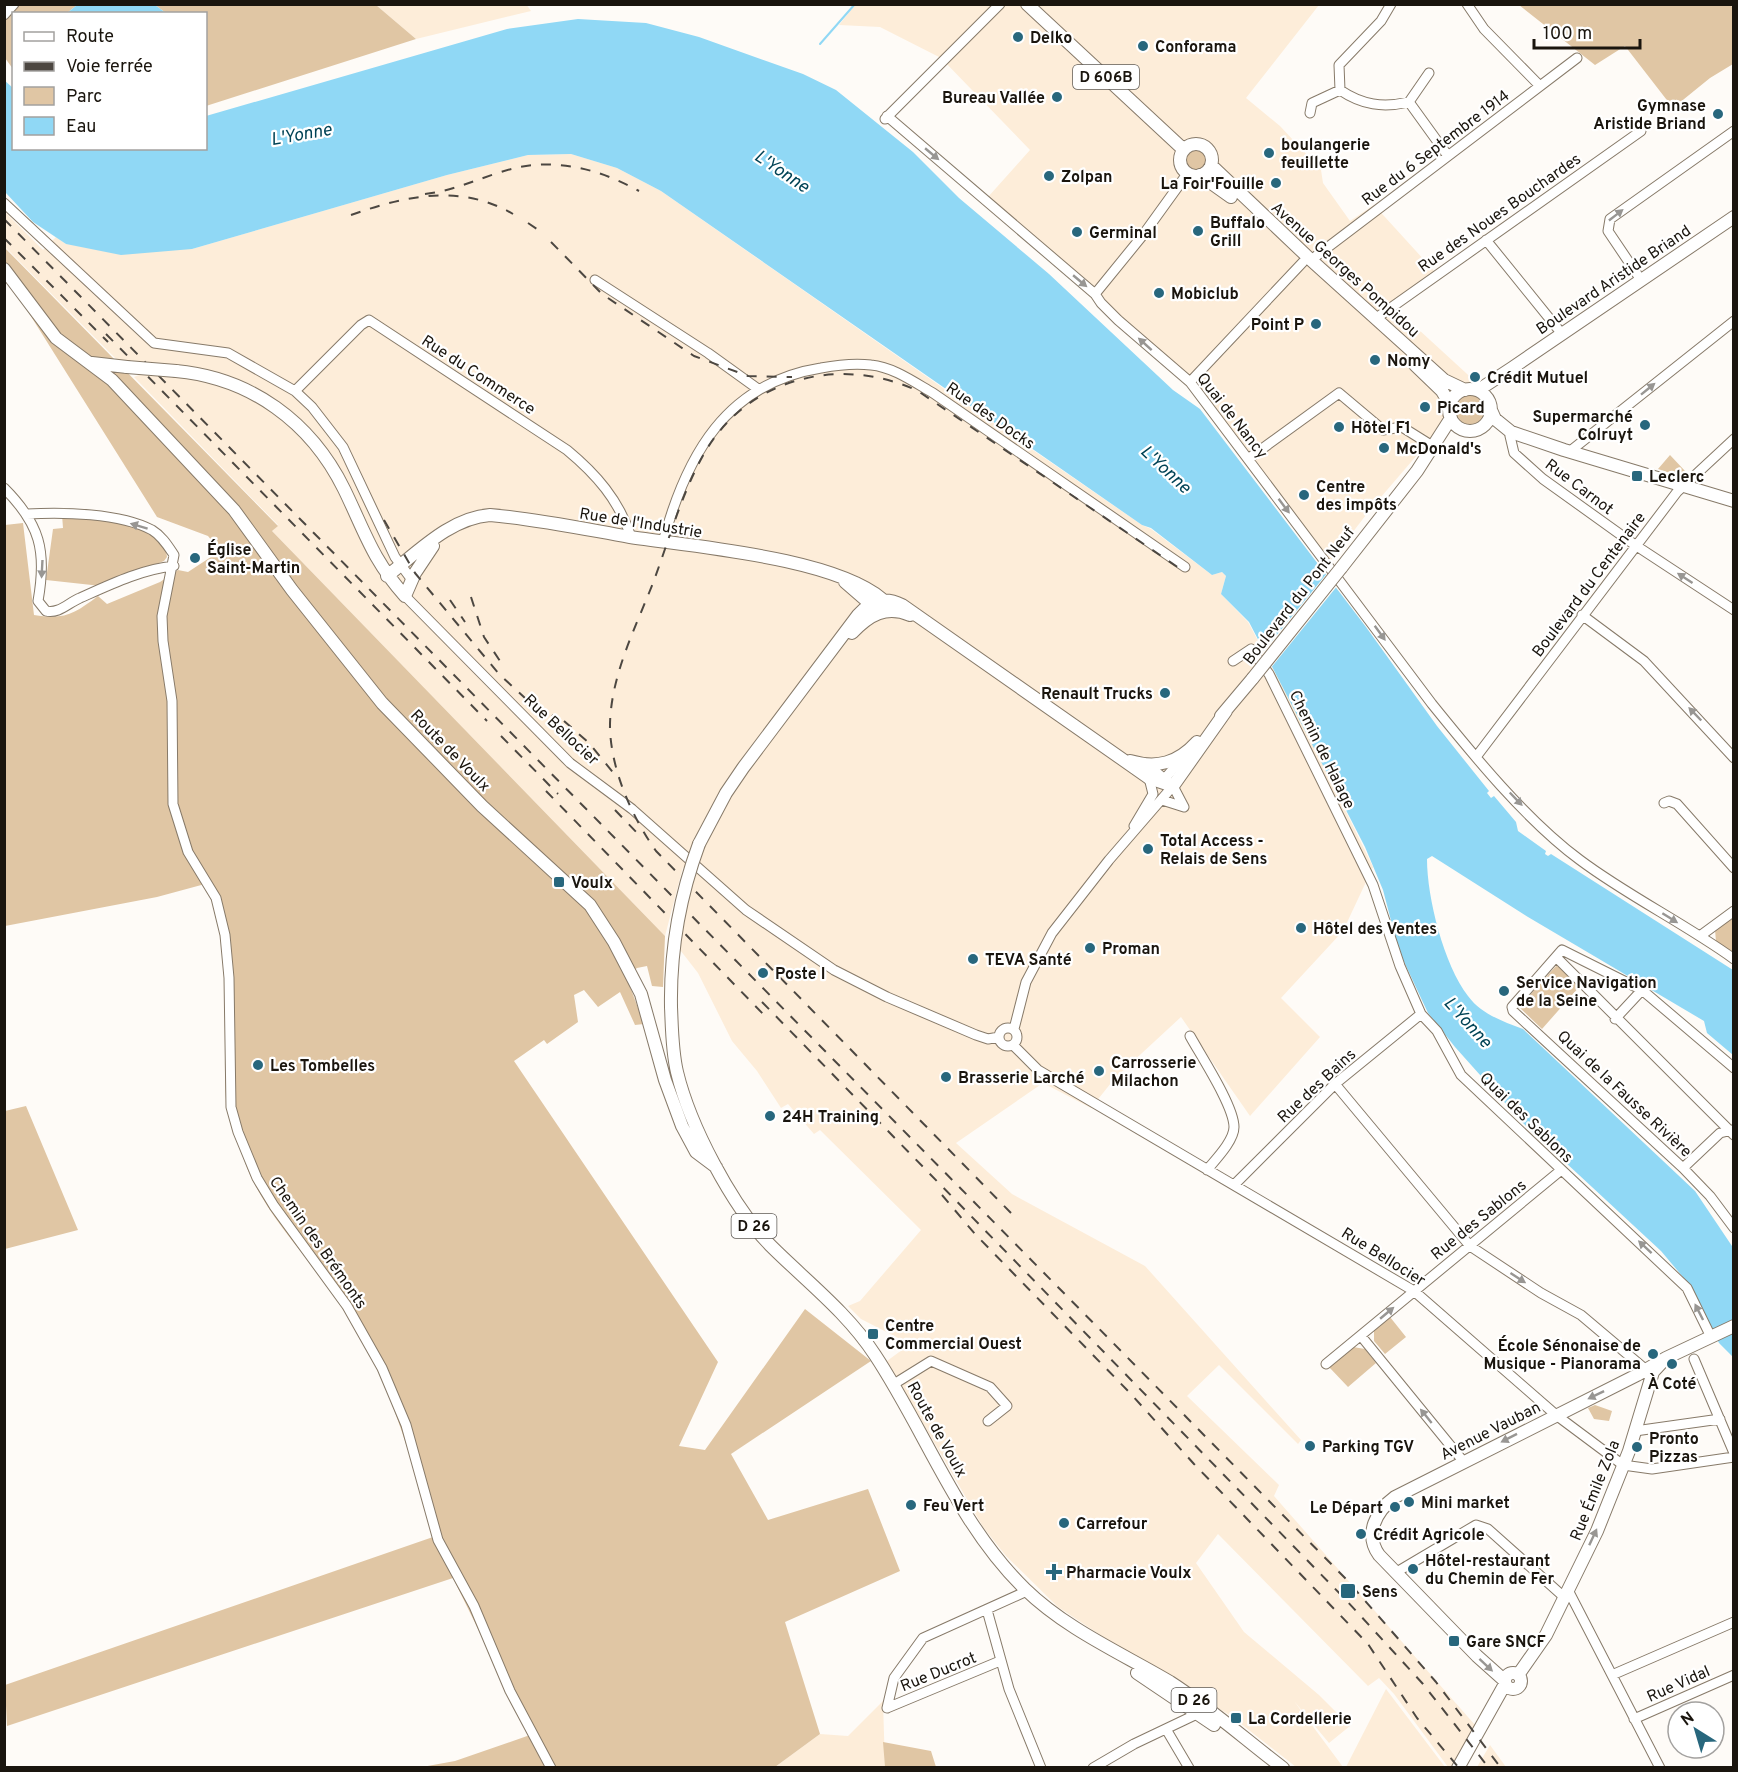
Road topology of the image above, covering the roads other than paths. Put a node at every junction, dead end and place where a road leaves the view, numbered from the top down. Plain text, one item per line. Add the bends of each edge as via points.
1 (14, 4) edge
2 (1000, 4) edge
3 (1027, 4) edge
4 (1391, 4) edge
5 (1467, 4) edge
6 (4, 15) edge
7 (1577, 57) dead end
8 (1429, 73) dead end
9 (1540, 86) junction
10 (1340, 90) junction
11 (1409, 102) junction
12 (1310, 113) dead end
13 (1641, 130) dead end
14 (1734, 131) edge
15 (1184, 150) junction
16 (1448, 156) junction
17 (1211, 165) junction
18 (1187, 174) junction
19 (1200, 175) junction
20 (4, 203) edge
21 (1734, 217) edge
22 (1486, 240) junction
23 (1307, 261) junction
24 (4, 269) edge
25 (1641, 279) junction
26 (595, 280) dead end
27 (1095, 294) junction
28 (1375, 319) junction
29 (1734, 321) edge
30 (1562, 334) junction
31 (90, 362) junction
32 (1512, 368) junction
33 (132, 369) junction
34 (1190, 382) junction
35 (114, 383) junction
36 (758, 389) junction
37 (1470, 390) junction
38 (295, 391) junction
39 (1450, 404) junction
40 (1490, 405) junction
41 (1451, 418) junction
42 (1461, 429) junction
43 (1479, 429) junction
44 (1510, 436) junction
45 (1734, 439) edge
46 (1434, 447) junction
47 (1567, 451) junction
48 (1248, 459) junction
49 (1418, 471) junction
50 (1683, 485) junction
51 (4, 488) edge
52 (1734, 501) edge
53 (27, 514) junction
54 (441, 535) junction
55 (631, 537) junction
56 (663, 542) junction
57 (1635, 546) junction
58 (174, 566) junction
59 (401, 566) junction
60 (1185, 567) dead end
61 (387, 576) junction
62 (839, 578) junction
63 (412, 580) junction
64 (855, 591) junction
65 (405, 596) junction
66 (876, 602) junction
67 (1734, 609) edge
68 (858, 615) junction
69 (1582, 615) junction
70 (1233, 661) dead end
71 (807, 686) junction
72 (1226, 711) junction
73 (1188, 752) junction
74 (1476, 757) junction
75 (1734, 758) edge
76 (1159, 778) junction
77 (1162, 800) junction
78 (1665, 803) dead end
79 (1132, 831) junction
80 (1734, 867) edge
81 (1373, 885) joint
82 (1734, 911) edge
83 (1700, 936) junction
84 (1557, 958) junction
85 (1734, 959) edge
86 (1642, 990) junction
87 (1421, 1014) junction
88 (1615, 1019) junction
89 (1014, 1029) junction
90 (1190, 1036) dead end
91 (999, 1037) junction
92 (1013, 1045) junction
93 (1734, 1068) edge
94 (1335, 1084) junction
95 (1732, 1131) edge
96 (716, 1167) junction
97 (1683, 1168) junction
98 (1208, 1170) junction
99 (1560, 1171) junction
100 (1235, 1184) junction
101 (1734, 1228) edge
102 (1470, 1246) junction
103 (1414, 1291) junction
104 (1734, 1326) edge
105 (1361, 1336) junction
106 (1713, 1336) junction
107 (1666, 1358) junction
108 (1694, 1359) dead end
109 (1326, 1364) dead end
110 (1641, 1372) junction
111 (1648, 1383) junction
112 (894, 1384) junction
113 (1556, 1415) junction
114 (1720, 1419) junction
115 (988, 1421) dead end
116 (1635, 1431) junction
117 (1734, 1455) edge
118 (1463, 1461) junction
119 (1623, 1465) junction
120 (1395, 1574) junction
121 (1027, 1591) junction
122 (1566, 1594) junction
123 (987, 1610) junction
124 (1734, 1622) edge
125 (1098, 1642) junction
126 (1000, 1661) junction
127 (1734, 1675) edge
128 (1612, 1676) junction
129 (1507, 1684) junction
130 (1197, 1714) junction
131 (1634, 1719) junction
132 (1166, 1729) junction
133 (551, 1767) edge
134 (1041, 1767) edge
135 (1093, 1767) edge
136 (1189, 1767) edge
137 (1275, 1767) edge
138 (1283, 1767) edge
139 (1458, 1767) edge
140 (1467, 1767) edge
141 (1660, 1767) edge

1 - 6 street
2 -> 27 street, Quai de Nancy via 886,118
3 - 15 main road, D 606B
4 - 10 street via 1381,21 1339,65
5 - 9 street via 1484,29
7 - 9 street, Rue du 6 Septembre 1914
8 - 11 street
9 - 16 street, Rue du 6 Septembre 1914
10 - 11 street via 1365,103 1381,106
10 - 12 street via 1312,103
11 - 16 street
13 - 22 street, Rue des Noues Bouchardes
25 -> 14 street via 1607,224
15 - 17 main road via 1194,145 1206,148
15 - 18 main road via 1180,164
16 - 23 street, Rue du 6 Septembre 1914
17 - 19 main road
17 - 23 main road, Avenue Georges Pompidou
18 - 19 main road
18 - 27 street
19 - 23 main road, Avenue Georges Pompidou
20 - 38 street via 153,343 228,353
21 - 25 main road, Boulevard Aristide Briand
22 - 28 street, Rue des Noues Bouchardes
22 - 30 street
23 - 28 main road, Avenue Georges Pompidou
23 - 34 street, Rue du 6 Septembre 1914
23 - 39 main road, Avenue Georges Pompidou via 1417,366
24 - 31 main road, D 26 via 56,338
25 - 30 main road, Boulevard Aristide Briand
26 - 36 street
34 -> 27 street, Quai de Nancy via 1118,320
28 - 37 main road, Avenue Georges Pompidou via 1444,380
47 -> 29 street
30 - 32 main road, Boulevard Aristide Briand
31 - 33 main road, Rue Bellocier
31 - 35 main road, D 26
32 - 37 main road, Boulevard Aristide Briand via 1483,387
32 - 40 main road via 1496,387
33 - 35 main road
33 - 61 main road, Rue Bellocier, bridge via 198,373 240,386 284,412 314,440 336,473 375,559
34 - 48 street, Quai de Nancy
35 - 96 main road, Route de Voulx / D 26 via 234,510 382,703 482,806 594,910 641,994 682,1126 696,1152
36 - 56 street, Rue des Docks via 723,418 701,446
36 - 60 street, Rue des Docks via 802,372 833,366 872,364 896,372 933,393
37 - 39 main road via 1455,396
37 - 40 main road
38 - 55 street, Rue du Commerce via 369,320 588,467 620,510
38 - 59 street via 343,447
39 - 41 main road
40 - 43 main road via 1488,421
40 - 47 main road via 1495,419 1511,432
41 - 42 main road
41 - 46 main road
42 - 43 main road
42 - 49 main road
43 - 44 main road
44 - 47 main road
44 - 57 street, Rue Carnot via 1514,453 1552,486
45 - 50 street, Boulevard du Centenaire
46 - 48 street via 1398,426 1383,430 1339,393
46 - 49 main road
47 - 50 main road
48 -> 74 street, Quai de Nancy
49 - 72 main road, Boulevard du Pont Neuf, bridge
50 - 52 main road
50 - 57 street, Boulevard du Centenaire
51 - 53 street
58 -> 53 street via 174,555 152,530 70,512
53 -> 58 street via 41,544 43,567 38,601 46,611 58,610 140,574
54 - 55 main road, Rue de l'Industrie via 461,521 489,515
54 - 59 main road, Rue de l'Industrie
54 - 63 main road
55 - 56 main road, Rue de l'Industrie
56 - 62 main road, Rue de l'Industrie via 788,562
67 -> 57 street, Rue Carnot
57 - 69 street, Boulevard du Centenaire
58 - 133 street, Chemin des Brémonts via 162,616 172,701 173,804 188,852 216,898 225,935 231,1107 238,1132 257,1178 274,1206 347,1306 382,1368 406,1425 438,1540
59 - 61 main road, Rue de l'Industrie
59 - 63 street
61 - 65 main road, Rue Bellocier
62 - 64 main road
62 - 66 main road, Rue de l'Industrie via 854,581
63 - 65 main road
64 - 66 main road
64 - 68 main road
65 - 91 street, Rue Bellocier via 570,763 632,809 761,921 858,983 976,1035
66 - 68 main road
66 - 71 main road
66 - 76 main road via 902,605 1121,759
68 - 71 main road
69 - 74 street, Boulevard du Centenaire
75 -> 69 street via 1644,661
70 - 81 street, Chemin de Halage via 1251,649 1269,674
71 - 96 main road, bridge via 726,793 686,879 673,937 670,1007 674,1055 682,1089
72 - 73 main road, Boulevard du Pont Neuf
72 - 76 main road, Boulevard du Pont Neuf
73 - 76 street, Boulevard du Pont Neuf
73 - 76 main road, Boulevard du Pont Neuf via 1170,763
74 -> 83 street, Quai de Nancy via 1580,860
76 - 77 street, Boulevard du Pont Neuf
76 - 77 street via 1184,807
76 - 79 street, Boulevard du Pont Neuf
77 - 79 street, Boulevard du Pont Neuf
78 - 80 street via 1677,804
79 - 89 street, Boulevard du Pont Neuf via 1052,933 1026,982
81 - 87 street, Quai des Sablons
82 - 83 street
83 - 85 street, Quai de Nancy
84 - 86 street via 1562,950
84 - 88 street
84 - 97 street, Quai de la Fausse Rivière via 1512,1007 1513,1011
86 - 88 street
86 - 93 street
87 - 94 street, Rue des Bains
87 - 99 street, Quai des Sablons via 1437,1031 1461,1075
88 - 95 street
89 - 91 street via 1004,1029
89 - 92 street via 1018,1037
90 - 98 street via 1222,1094 1234,1127
91 - 92 street via 1004,1045
92 - 98 street, Rue Bellocier via 1038,1070
94 - 100 street, Rue des Bains
94 - 102 street
95 - 97 street via 1720,1133
96 - 112 main road, Route de Voulx / D 26 via 748,1219 840,1311
97 - 101 street, Quai de la Fausse Rivière
98 - 100 street, Rue Bellocier
99 - 102 street, Rue des Sablons
106 -> 99 street, Quai des Sablons via 1687,1288
100 - 103 street, Rue Bellocier
102 - 103 street, Rue des Sablons
102 -> 110 street via 1581,1315
105 -> 103 street, Rue des Sablons
103 - 113 street, Rue Bellocier
104 - 106 main road, Rue Émile Zola
105 - 109 street, Rue des Sablons
118 -> 105 street
106 - 107 main road, Rue Émile Zola
107 - 110 main road, Avenue Vauban
107 - 111 main road, Rue Émile Zola
108 - 114 street
110 - 111 main road
110 -> 113 main road, Avenue Vauban
111 - 116 main road, Rue Émile Zola
112 - 115 street via 931,1362 990,1387 1007,1406
112 - 121 main road, Route de Voulx / D 26 via 976,1531
113 -> 118 main road, Avenue Vauban
113 - 119 street, Rue Bellocier
114 - 116 street
114 - 117 street
116 - 119 main road, Rue Émile Zola
117 - 119 street, Rue Bellocier via 1652,1469
118 - 120 main road, Avenue Vauban via 1390,1501 1376,1517 1372,1530 1375,1550
122 -> 119 main road, Rue Émile Zola
120 - 122 street via 1476,1525 1488,1529
120 -> 129 main road
121 - 123 street
121 - 125 main road, Route de Voulx / D 26
122 - 128 street
122 - 129 main road, Rue Émile Zola via 1546,1635 1518,1675 1520,1684
123 - 126 street, Rue Ducrot
123 - 126 street, Rue Ducrot via 923,1638 894,1677 886,1708
124 - 128 street
125 - 130 main road, Route de Voulx / D 26
125 - 138 main road, Route de Voulx / D 26 via 1184,1692
126 - 134 street, Rue Ducrot
127 - 131 street, Rue Vidal
128 - 131 street
129 - 139 main road
129 - 140 main road
130 - 132 street
130 - 137 main road, Route de Voulx / D 26
131 - 141 street
132 - 135 street
132 - 136 street

